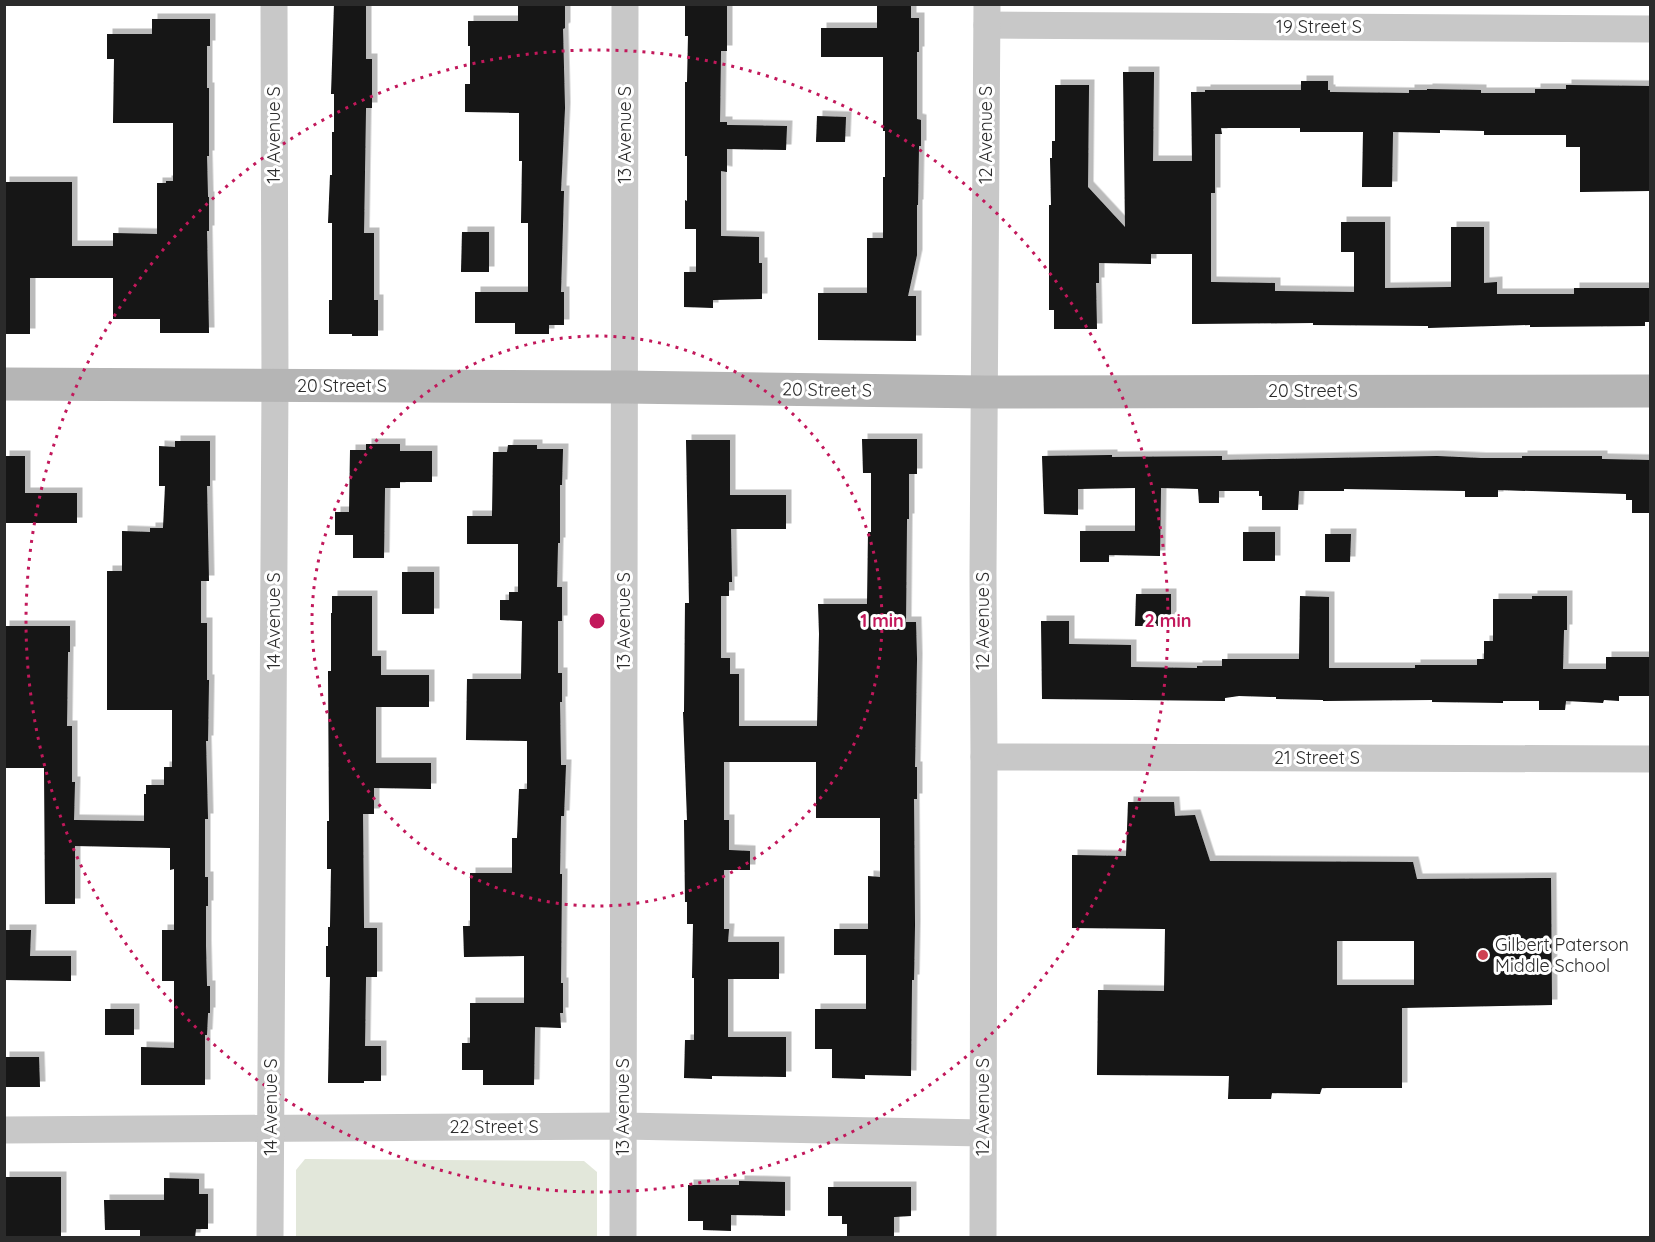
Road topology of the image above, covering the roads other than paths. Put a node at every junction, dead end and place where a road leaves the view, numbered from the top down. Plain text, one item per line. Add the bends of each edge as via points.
1 (274, 4) edge
2 (625, 4) edge
3 (987, 15) edge
4 (1650, 29) edge
5 (4, 384) edge
6 (275, 386) junction
7 (625, 387) junction
8 (1650, 391) edge
9 (984, 392) junction
10 (984, 757) junction
11 (1650, 759) edge
12 (623, 1126) junction
13 (270, 1129) junction
14 (4, 1130) edge
15 (983, 1132) junction
16 (270, 1238) edge
17 (623, 1238) edge
18 (983, 1238) edge

1 - 6 street, 14 Avenue S
2 - 7 street, 13 Avenue S
3 - 4 street, 19 Street S
3 - 9 street, 12 Avenue S
5 - 6 street, 20 Street S
6 - 7 street, 20 Street S
6 - 13 street, 14 Avenue S
7 - 9 street, 20 Street S
7 - 12 street, 13 Avenue S
8 - 9 street, 20 Street S
9 - 10 street, 12 Avenue S
10 - 11 street, 21 Street S
10 - 15 street, 12 Avenue S
12 - 13 street, 22 Street S
12 - 15 street, 22 Street S
12 - 17 street, 13 Avenue S
13 - 14 street, 22 Street S
13 - 16 street, 14 Avenue S
15 - 18 street, 12 Avenue S

